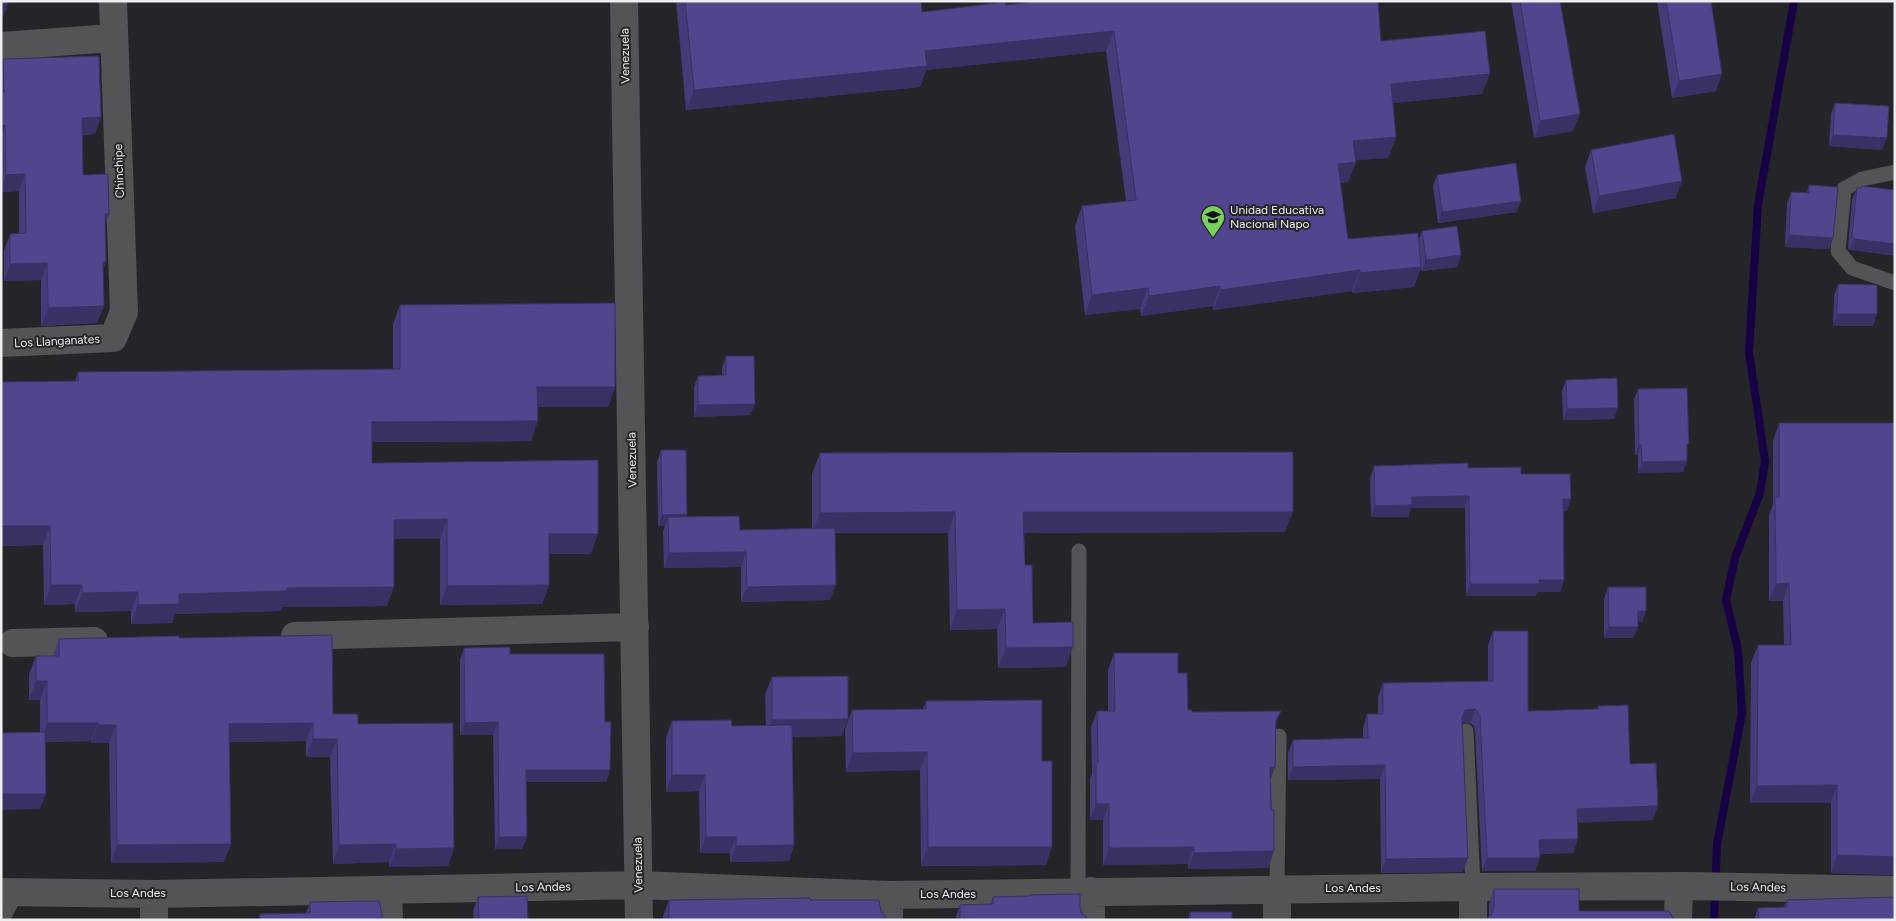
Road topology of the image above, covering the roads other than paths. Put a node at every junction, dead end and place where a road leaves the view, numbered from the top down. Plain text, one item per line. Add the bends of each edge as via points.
1 (113, 1) edge
2 (624, 1) edge
3 (113, 38) junction
4 (1, 46) edge
5 (1895, 172) edge
6 (1895, 282) edge
7 (113, 338) joint
8 (1, 343) edge
9 (1079, 551) dead end
10 (635, 627) junction
11 (269, 637) edge
12 (121, 640) edge
13 (13, 643) dead end
14 (1466, 731) dead end
15 (1279, 736) edge
16 (638, 885) junction
17 (1684, 886) junction
18 (1473, 887) junction
19 (1277, 888) junction
20 (388, 890) junction
21 (1895, 890) edge
22 (1084, 892) junction
23 (8, 893) edge
24 (154, 907) edge
25 (889, 907) edge
26 (2, 920) edge
27 (389, 920) edge
28 (639, 920) edge
29 (1091, 920) edge
30 (1277, 920) edge
31 (1473, 920) edge
32 (1678, 920) edge

1 - 3 street, Chinchipe
2 - 10 street, Venezuela
3 - 4 street
3 - 7 street, Chinchipe via 124,312
5 - 6 lane via 1862,179 1844,189 1838,251 1852,268
7 - 8 street, Los Llanganates
9 - 22 lane
10 - 11 street
10 - 16 street, Venezuela
12 - 13 street
14 - 18 lane
15 - 19 lane
16 - 20 street, Los Andes
16 - 25 street, Los Andes
16 - 28 street, Venezuela
17 - 18 street, Los Andes
17 - 21 street, Los Andes
17 - 32 street
18 - 19 street, Los Andes
18 - 31 street
19 - 22 street, Los Andes
19 - 30 street
20 - 24 street, Los Andes
20 - 27 street
22 - 25 street, Los Andes
22 - 29 street
23 - 24 street, Los Andes
23 - 26 lane

